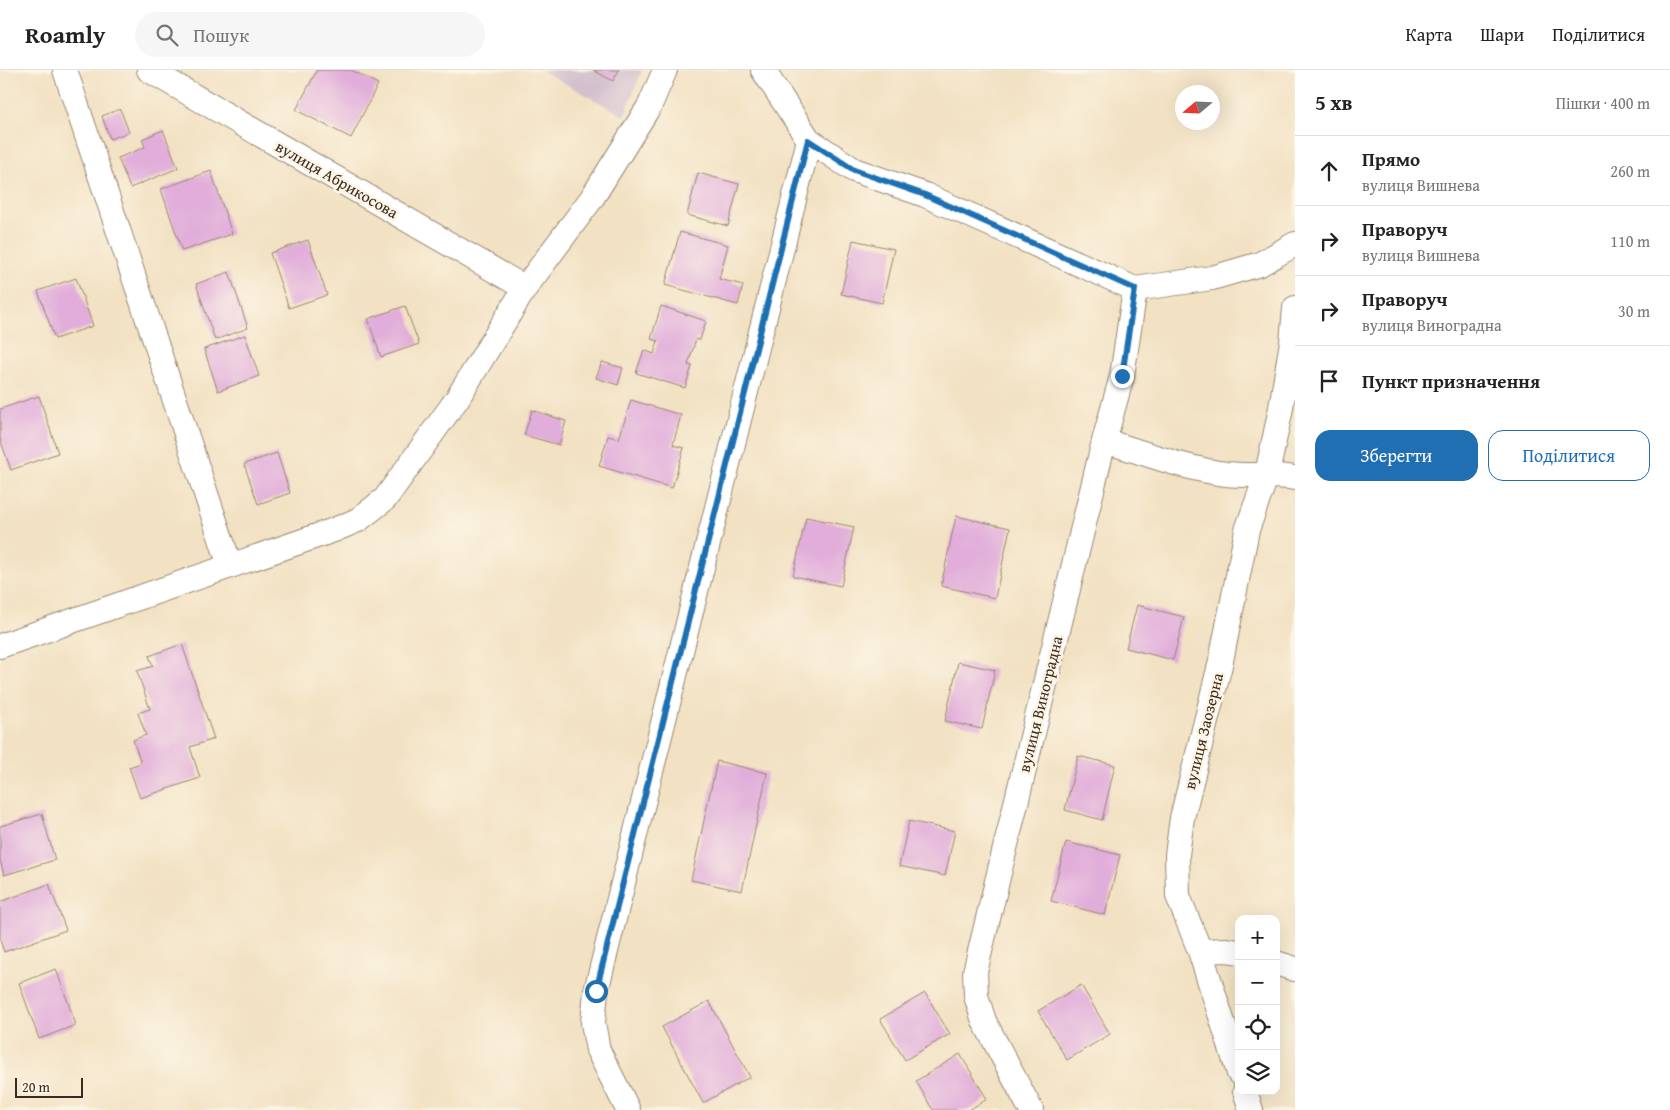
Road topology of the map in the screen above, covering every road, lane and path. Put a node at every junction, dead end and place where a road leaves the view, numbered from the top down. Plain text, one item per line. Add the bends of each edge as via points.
1 (65, 70) edge
2 (149, 70) edge
3 (665, 70) edge
4 (763, 70) edge
5 (808, 140) junction
6 (1295, 244) edge
7 (525, 288) junction
8 (1135, 289) junction
9 (1295, 308) edge
10 (1104, 441) junction
11 (1267, 474) junction
12 (1295, 478) edge
13 (230, 566) junction
14 (0, 646) edge
15 (1200, 951) junction
16 (1235, 951) edge
17 (1280, 964) edge
18 (1295, 969) edge
19 (1235, 1060) edge
20 (1246, 1095) edge
21 (628, 1110) edge
22 (1031, 1110) edge
23 (1251, 1110) edge

1 - 13 street
2 - 7 street, вулиця Абрикосова
3 - 7 street via 650,105 592,198
4 - 5 street
5 - 8 street via 854,170 925,195
5 - 21 street via 596,991 593,1023 598,1050
6 - 8 street via 1260,264 1212,278
7 - 13 street via 456,399 385,499 358,520
8 - 10 street, вулиця Виноградна via 1122,376
9 - 11 street, вулиця Заозерна via 1285,387
10 - 11 street via 1226,474
10 - 22 street, вулиця Виноградна via 975,972 976,996 984,1020
11 - 12 street
11 - 15 street, вулиця Заозерна via 1247,530 1221,662 1179,837 1178,896
13 - 14 street
15 - 16 street
15 - 19 street, вулиця Заозерна
17 - 18 street
20 - 23 street

